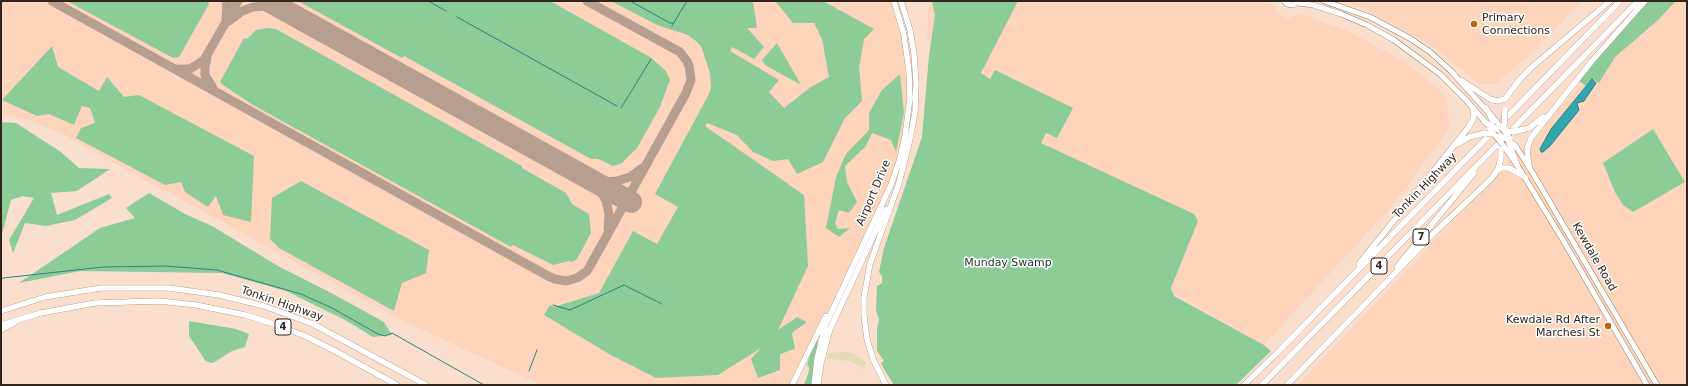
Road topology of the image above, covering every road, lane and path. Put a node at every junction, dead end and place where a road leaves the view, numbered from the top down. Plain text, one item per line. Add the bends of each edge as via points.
1 (894, 1) edge
2 (901, 1) edge
3 (1284, 1) edge
4 (1324, 1) edge
5 (1610, 1) edge
6 (1620, 1) edge
7 (1638, 1) edge
8 (1646, 1) edge
9 (1299, 2) edge
10 (1462, 81) junction
11 (1510, 93) junction
12 (1473, 108) junction
13 (1486, 108) joint
14 (1552, 109) junction
15 (1491, 123) junction
16 (1505, 132) junction
17 (1503, 141) junction
18 (1456, 145) junction
19 (1516, 147) joint
20 (908, 151) junction
21 (1517, 165) joint
22 (1530, 167) junction
23 (1496, 171) junction
24 (1525, 177) junction
25 (846, 279) junction
26 (1343, 285) junction
27 (1375, 293) junction
28 (1, 310) edge
29 (30, 316) junction
30 (1, 324) edge
31 (1, 330) edge
32 (397, 385) edge
33 (426, 385) edge
34 (792, 385) edge
35 (814, 385) edge
36 (819, 385) edge
37 (886, 385) edge
38 (1244, 385) edge
39 (1262, 385) edge
40 (1286, 385) edge
41 (1647, 385) edge
42 (1657, 385) edge

1 - 25 highway, Airport Drive via 903,29 909,66 910,98 905,136 891,185
2 - 20 highway via 911,37 916,73 915,112
3 - 9 main road via 1290,5
4 - 10 main road via 1370,17 1399,31 1430,52
5 - 11 highway via 1532,67
6 - 26 highway, Tonkin Highway / 4
7 - 17 highway, Tonkin Highway / 4
8 - 14 highway
9 - 12 main road via 1341,14 1394,40 1440,74
10 - 11 highway via 1493,100 1505,99
10 - 13 main road
11 - 16 highway, bridge via 1505,110
12 - 15 main road
12 - 18 highway via 1473,120
13 - 15 highway
14 - 16 highway, bridge via 1534,125 1521,131
14 - 22 highway via 1528,143
15 - 16 main road, bridge
15 - 17 highway, bridge
16 - 17 highway, bridge
16 - 17 highway, bridge
17 - 18 highway, bridge via 1482,134
17 - 19 highway
17 - 21 highway
17 - 23 highway
17 - 27 highway, 7
17 - 39 highway, Tonkin Highway / 4
18 - 26 highway
19 - 22 main road, Kewdale Road
20 - 36 highway via 889,203 830,329 819,374
20 - 37 highway via 896,193 870,264 864,297 867,339 873,359
21 - 24 main road, Kewdale Road
22 - 42 main road, Kewdale Road
23 - 24 highway via 1509,168
23 - 27 highway via 1486,185
24 - 41 main road, Kewdale Road
25 - 34 highway via 832,302
25 - 35 highway, Airport Drive via 822,337
26 - 38 highway, Tonkin Highway / 4
27 - 40 highway
28 - 33 highway, Tonkin Highway / 4 via 45,297 101,288 169,288 218,295 264,306 313,324
29 - 30 highway, Tonkin Highway / 4
29 - 31 highway
29 - 32 highway, Tonkin Highway / 4 via 75,306 121,302 158,301 213,308 274,324 305,336

